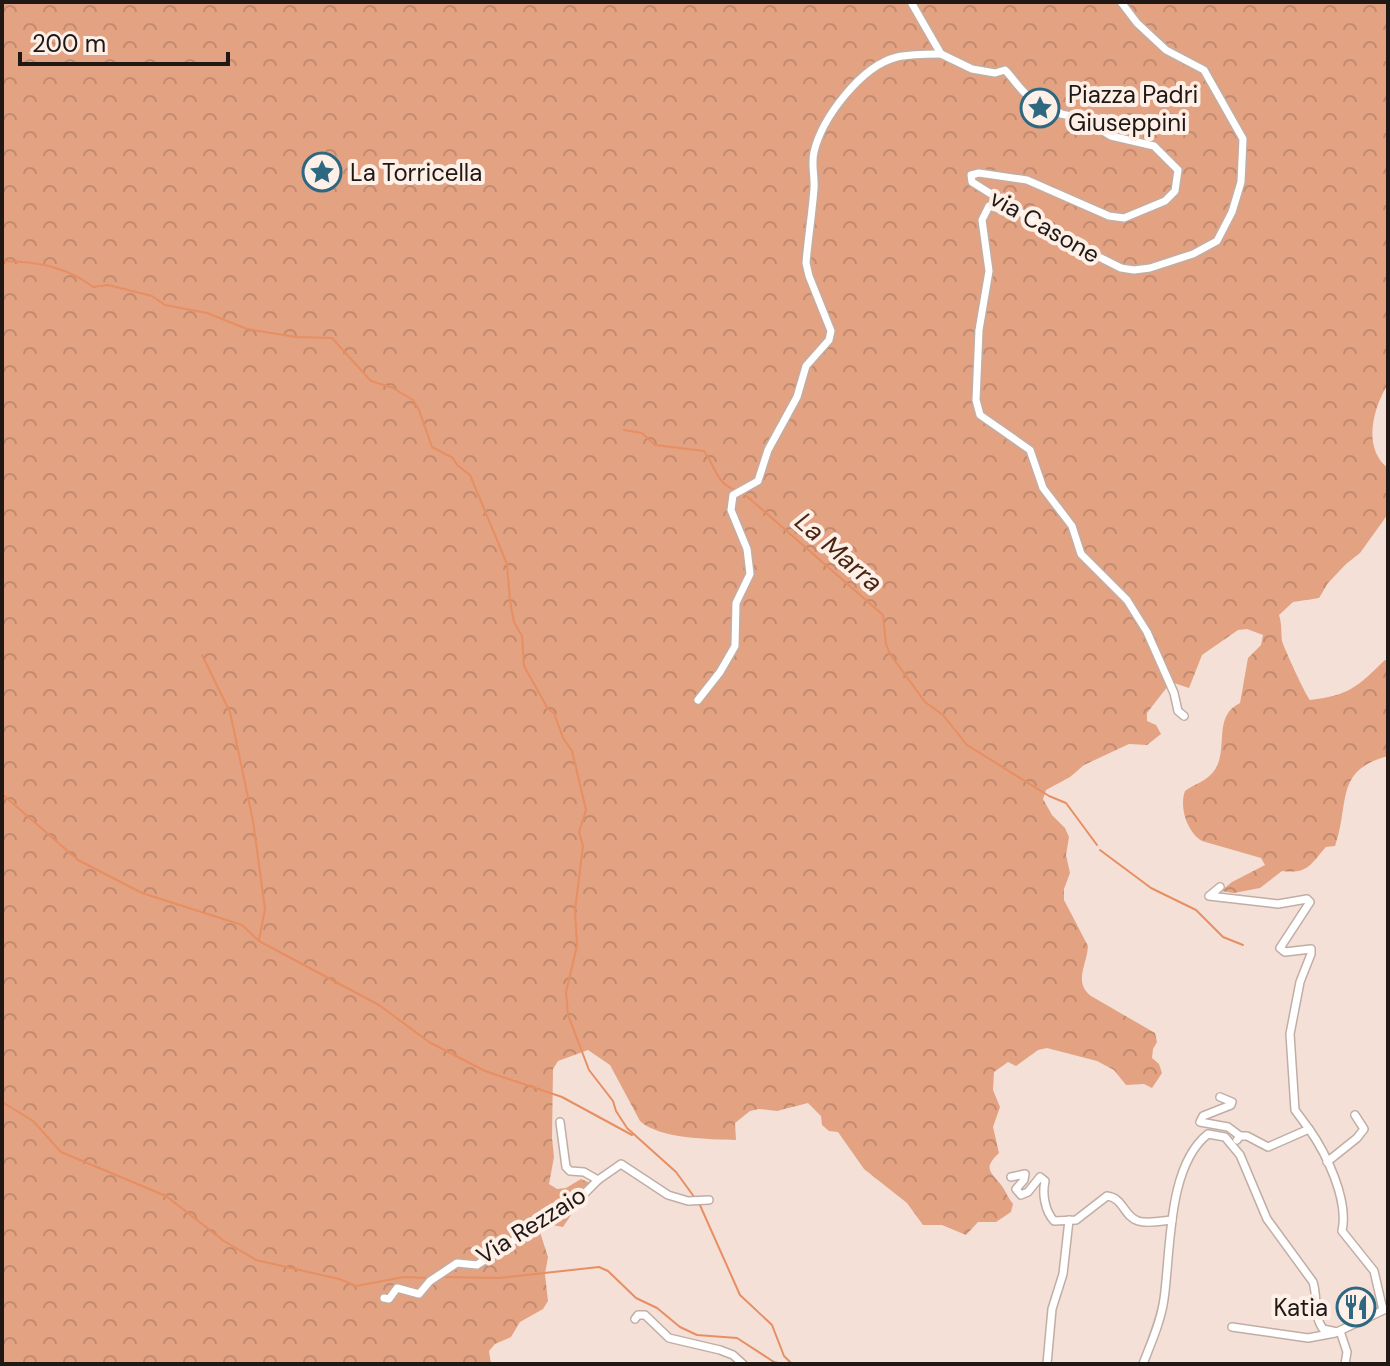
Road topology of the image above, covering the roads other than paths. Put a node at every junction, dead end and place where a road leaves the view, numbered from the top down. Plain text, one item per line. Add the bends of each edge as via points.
1 (911, 2) edge
2 (1121, 2) edge
3 (941, 54) junction
4 (1029, 220) junction
5 (698, 700) dead end
6 (1184, 716) dead end
7 (1220, 887) dead end
8 (1220, 1097) dead end
9 (1355, 1115) dead end
10 (560, 1122) dead end
11 (1309, 1129) junction
12 (1240, 1136) junction
13 (1233, 1145) junction
14 (1327, 1162) junction
15 (1011, 1177) dead end
16 (598, 1180) junction
17 (702, 1200) dead end
18 (1069, 1220) junction
19 (1172, 1220) junction
20 (384, 1298) dead end
21 (1385, 1309) edge
22 (635, 1319) dead end
23 (1232, 1327) dead end
24 (1338, 1332) junction
25 (743, 1364) edge
26 (1047, 1364) edge
27 (1143, 1364) edge
28 (1345, 1364) edge

1 - 3 street
2 - 4 street, via Casone via 1166,50 1204,70 1243,139 1241,182 1232,212 1208,248 1134,270 1093,255
3 - 4 street, via Casone via 972,69 1005,70 1039,104 1048,103 1111,136 1154,146 1178,170 1175,191 1165,201 1124,218 1027,180 971,175 972,182
3 - 5 street via 887,61 860,80 820,130 813,157 806,263 831,331 806,366 758,481 733,495 731,510 747,549 750,574 736,603 735,646
4 - 6 street via 989,206 983,214 989,271 979,330 980,415 1030,450 1043,488 1072,526 1081,554 1127,600 1147,632
7 - 11 street via 1209,896 1310,902 1280,948 1311,949 1290,1034 1295,1110
8 - 12 street via 1231,1105 1200,1122 1228,1127
9 - 14 street via 1364,1129
10 - 16 street via 566,1167
11 - 12 street via 1274,1146
11 - 14 street
12 - 13 street
13 - 19 street via 1219,1134 1199,1141 1176,1193
13 - 24 street via 1267,1219 1313,1282 1319,1324
14 - 21 street via 1342,1208 1342,1231 1374,1271
15 - 18 street via 1025,1174 1016,1189 1021,1195 1042,1178 1051,1219
16 - 17 street via 621,1164 668,1195
16 - 20 street, Via Rezzaio via 477,1265 457,1263 419,1294 397,1288
18 - 19 street via 1107,1196 1120,1201 1133,1219
18 - 26 street
19 - 27 street via 1164,1301
21 - 24 street
22 - 25 street via 645,1315 669,1338 720,1350
23 - 24 street via 1308,1338
24 - 28 street via 1347,1352

